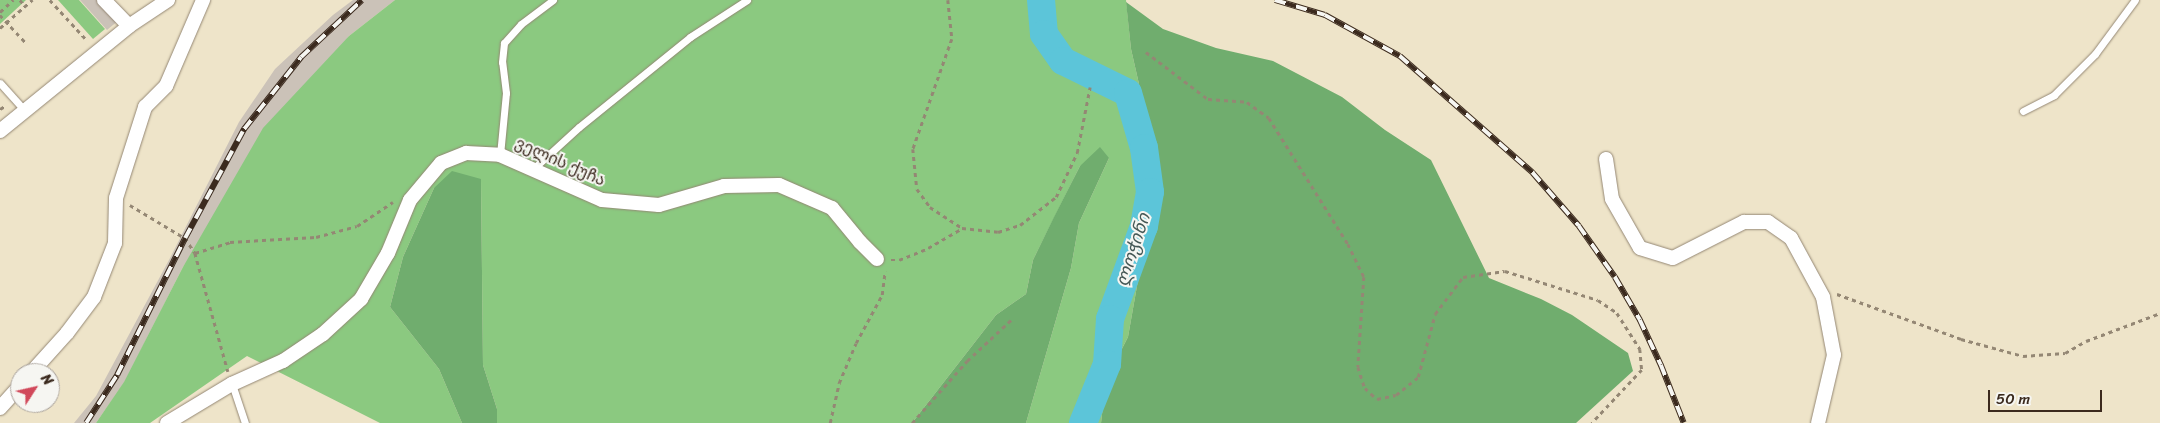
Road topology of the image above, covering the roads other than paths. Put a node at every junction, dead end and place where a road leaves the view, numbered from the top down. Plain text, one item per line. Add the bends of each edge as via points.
1 (104, 0) edge
2 (168, 0) edge
3 (203, 0) edge
4 (553, 0) edge
5 (747, 0) edge
6 (2135, 0) edge
7 (129, 26) junction
8 (0, 83) edge
9 (25, 111) junction
10 (2023, 111) dead end
11 (0, 131) edge
12 (500, 155) junction
13 (1606, 159) dead end
14 (533, 169) junction
15 (877, 259) road end
16 (41, 363) edge
17 (232, 384) junction
18 (10, 397) edge
19 (0, 408) edge
20 (167, 423) edge
21 (245, 423) edge
22 (1818, 423) edge

1 - 7 street
2 - 7 street
3 - 16 street via 166,86 145,107 116,198 115,243 94,297
4 - 12 lane via 521,24 504,43 502,62 506,93
5 - 14 lane via 690,37 579,127
6 - 10 lane via 2094,54 2054,94
7 - 9 street
8 - 9 lane
9 - 11 street
12 - 14 street, ველის ქუჩა
12 - 17 street, ველის ქუჩა via 466,153 442,163 410,200 388,253 361,299 323,334 283,362
13 - 22 street via 1612,199 1640,248 1673,258 1744,222 1768,222 1791,238 1823,297 1834,355
14 - 15 street, ველის ქუჩა via 602,200 660,205 724,186 779,185 832,208
17 - 20 street, ველის ქუჩა
17 - 21 lane
18 - 19 street

